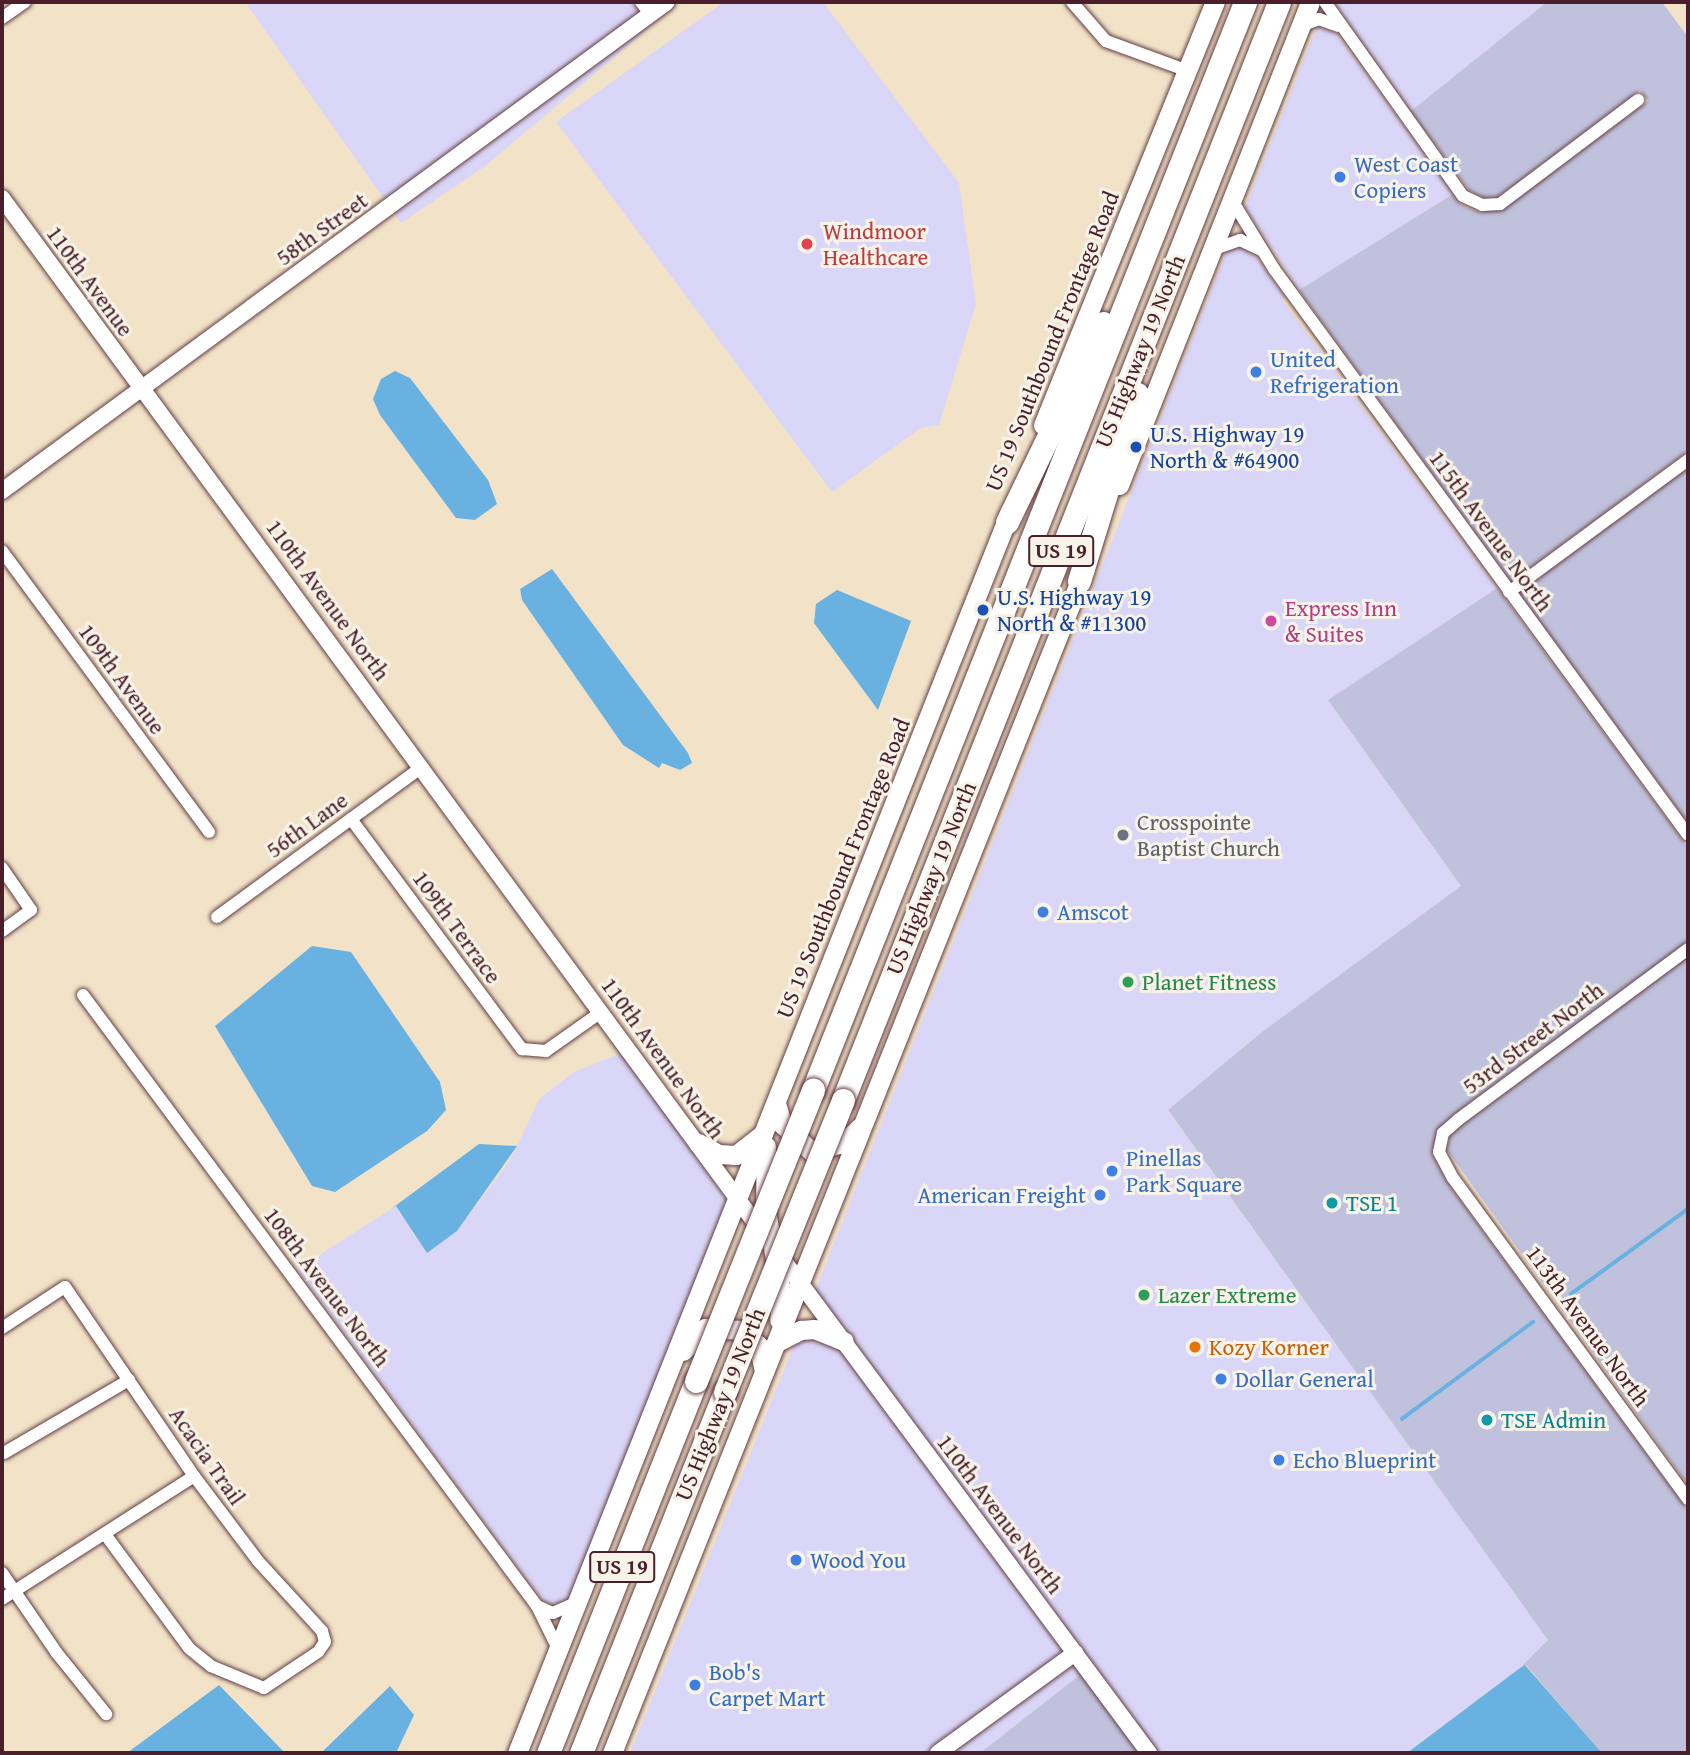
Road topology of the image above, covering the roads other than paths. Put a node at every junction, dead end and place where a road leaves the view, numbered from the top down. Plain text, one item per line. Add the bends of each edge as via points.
1 (25, 2) edge
2 (667, 2) edge
3 (1072, 2) edge
4 (1215, 2) edge
5 (1245, 2) edge
6 (1279, 2) edge
7 (1310, 2) edge
8 (1325, 2) edge
9 (645, 8) edge
10 (2, 18) edge
11 (1300, 27) junction
12 (1341, 28) junction
13 (1188, 71) junction
14 (1638, 100) dead end
15 (1170, 192) junction
16 (2, 198) edge
17 (1233, 202) junction
18 (1214, 249) junction
19 (1261, 250) junction
20 (1171, 275) junction
21 (140, 390) junction
22 (1688, 460) edge
23 (2, 491) edge
24 (1007, 522) junction
25 (2, 551) edge
26 (1079, 581) junction
27 (1509, 592) junction
28 (422, 767) junction
29 (351, 819) junction
30 (209, 832) dead end
31 (1688, 835) edge
32 (2, 868) edge
33 (217, 917) dead end
34 (2, 931) edge
35 (1688, 949) edge
36 (83, 995) dead end
37 (601, 1012) junction
38 (776, 1103) junction
39 (864, 1122) junction
40 (766, 1131) junction
41 (698, 1143) junction
42 (1453, 1178) joint
43 (837, 1190) junction
44 (739, 1201) junction
45 (769, 1242) junction
46 (801, 1284) junction
47 (702, 1290) junction
48 (2, 1328) edge
49 (844, 1341) junction
50 (777, 1342) junction
51 (671, 1367) junction
52 (764, 1371) junction
53 (129, 1380) junction
54 (4, 1453) dead end
55 (194, 1476) junction
56 (1688, 1499) edge
57 (105, 1534) junction
58 (2, 1573) edge
59 (14, 1591) junction
60 (2, 1599) edge
61 (579, 1601) junction
62 (537, 1606) junction
63 (559, 1651) junction
64 (1075, 1653) junction
65 (106, 1714) dead end
66 (517, 1753) edge
67 (548, 1753) edge
68 (581, 1753) edge
69 (612, 1753) edge
70 (937, 1753) edge
71 (1149, 1753) edge

1 - 10 street
2 - 9 street, 58th Street
3 - 13 street via 1107,41
4 - 13 main road, US 19 Southbound Frontage Road
5 - 15 highway, US Highway 19 North / US 19
6 - 20 highway, US Highway 19 North / US 19
7 - 11 main road
8 - 12 street
9 - 21 street, 58th Street
11 - 12 street via 1314,19 1328,19
11 - 17 main road
12 - 14 street via 1463,196 1482,205 1500,204
13 - 24 main road, US 19 Southbound Frontage Road
15 - 24 highway
15 - 67 highway, US Highway 19 North / US 19, bridge
16 - 21 street, 110th Avenue
17 - 18 main road
17 - 19 street, 115th Avenue North
18 - 19 street via 1240,240
18 - 26 main road
19 - 27 street, 115th Avenue North
20 - 26 highway
20 - 68 highway, US Highway 19 North / US 19, bridge
21 - 23 street, 58th Street
21 - 28 street, 110th Avenue North
22 - 27 street
24 - 38 main road, US 19 Southbound Frontage Road
25 - 30 street, 109th Avenue
26 - 39 main road
27 - 31 street, 115th Avenue North
28 - 29 street, 56th Lane
28 - 37 street, 110th Avenue North
29 - 33 street, 56th Lane
29 - 37 street, 109th Terrace via 522,1049 546,1051
32 - 34 street via 31,909
35 - 42 street, 53rd Street North via 1443,1133 1439,1152
36 - 62 street, 108th Avenue North
37 - 41 street, 110th Avenue North
38 - 39 main road via 782,1124 811,1151 843,1143
38 - 40 main road, US 19 Southbound Frontage Road
39 - 43 main road
40 - 41 main road via 736,1154 719,1154
40 - 44 main road, US 19 Southbound Frontage Road
40 - 45 main road
41 - 44 street, 110th Avenue North
42 - 56 street, 113th Avenue North
43 - 45 main road via 820,1208
43 - 46 main road
44 - 45 street, 110th Avenue North
44 - 47 main road, US 19 Southbound Frontage Road
45 - 46 street, 110th Avenue North
45 - 47 main road
45 - 50 main road via 782,1296
46 - 49 street, 110th Avenue North
46 - 50 main road
47 - 51 main road, US 19 Southbound Frontage Road
48 - 53 street, Acacia Trail via 65,1287
49 - 50 main road via 814,1329
49 - 64 street, 110th Avenue North
50 - 52 main road
51 - 52 main road via 692,1338 716,1326 739,1330 758,1346
51 - 61 main road, US 19 Southbound Frontage Road
52 - 69 main road
53 - 54 street
53 - 55 street, Acacia Trail
55 - 57 street
55 - 57 street, Acacia Trail via 258,1561 322,1631 325,1642 318,1652 264,1688 211,1666 189,1648
57 - 59 street
58 - 59 street
59 - 60 street
59 - 65 street
61 - 62 street via 553,1613
61 - 63 main road, US 19 Southbound Frontage Road
62 - 63 street, 108th Avenue North
63 - 66 main road, US 19 Southbound Frontage Road
64 - 70 street
64 - 71 street, 110th Avenue North

